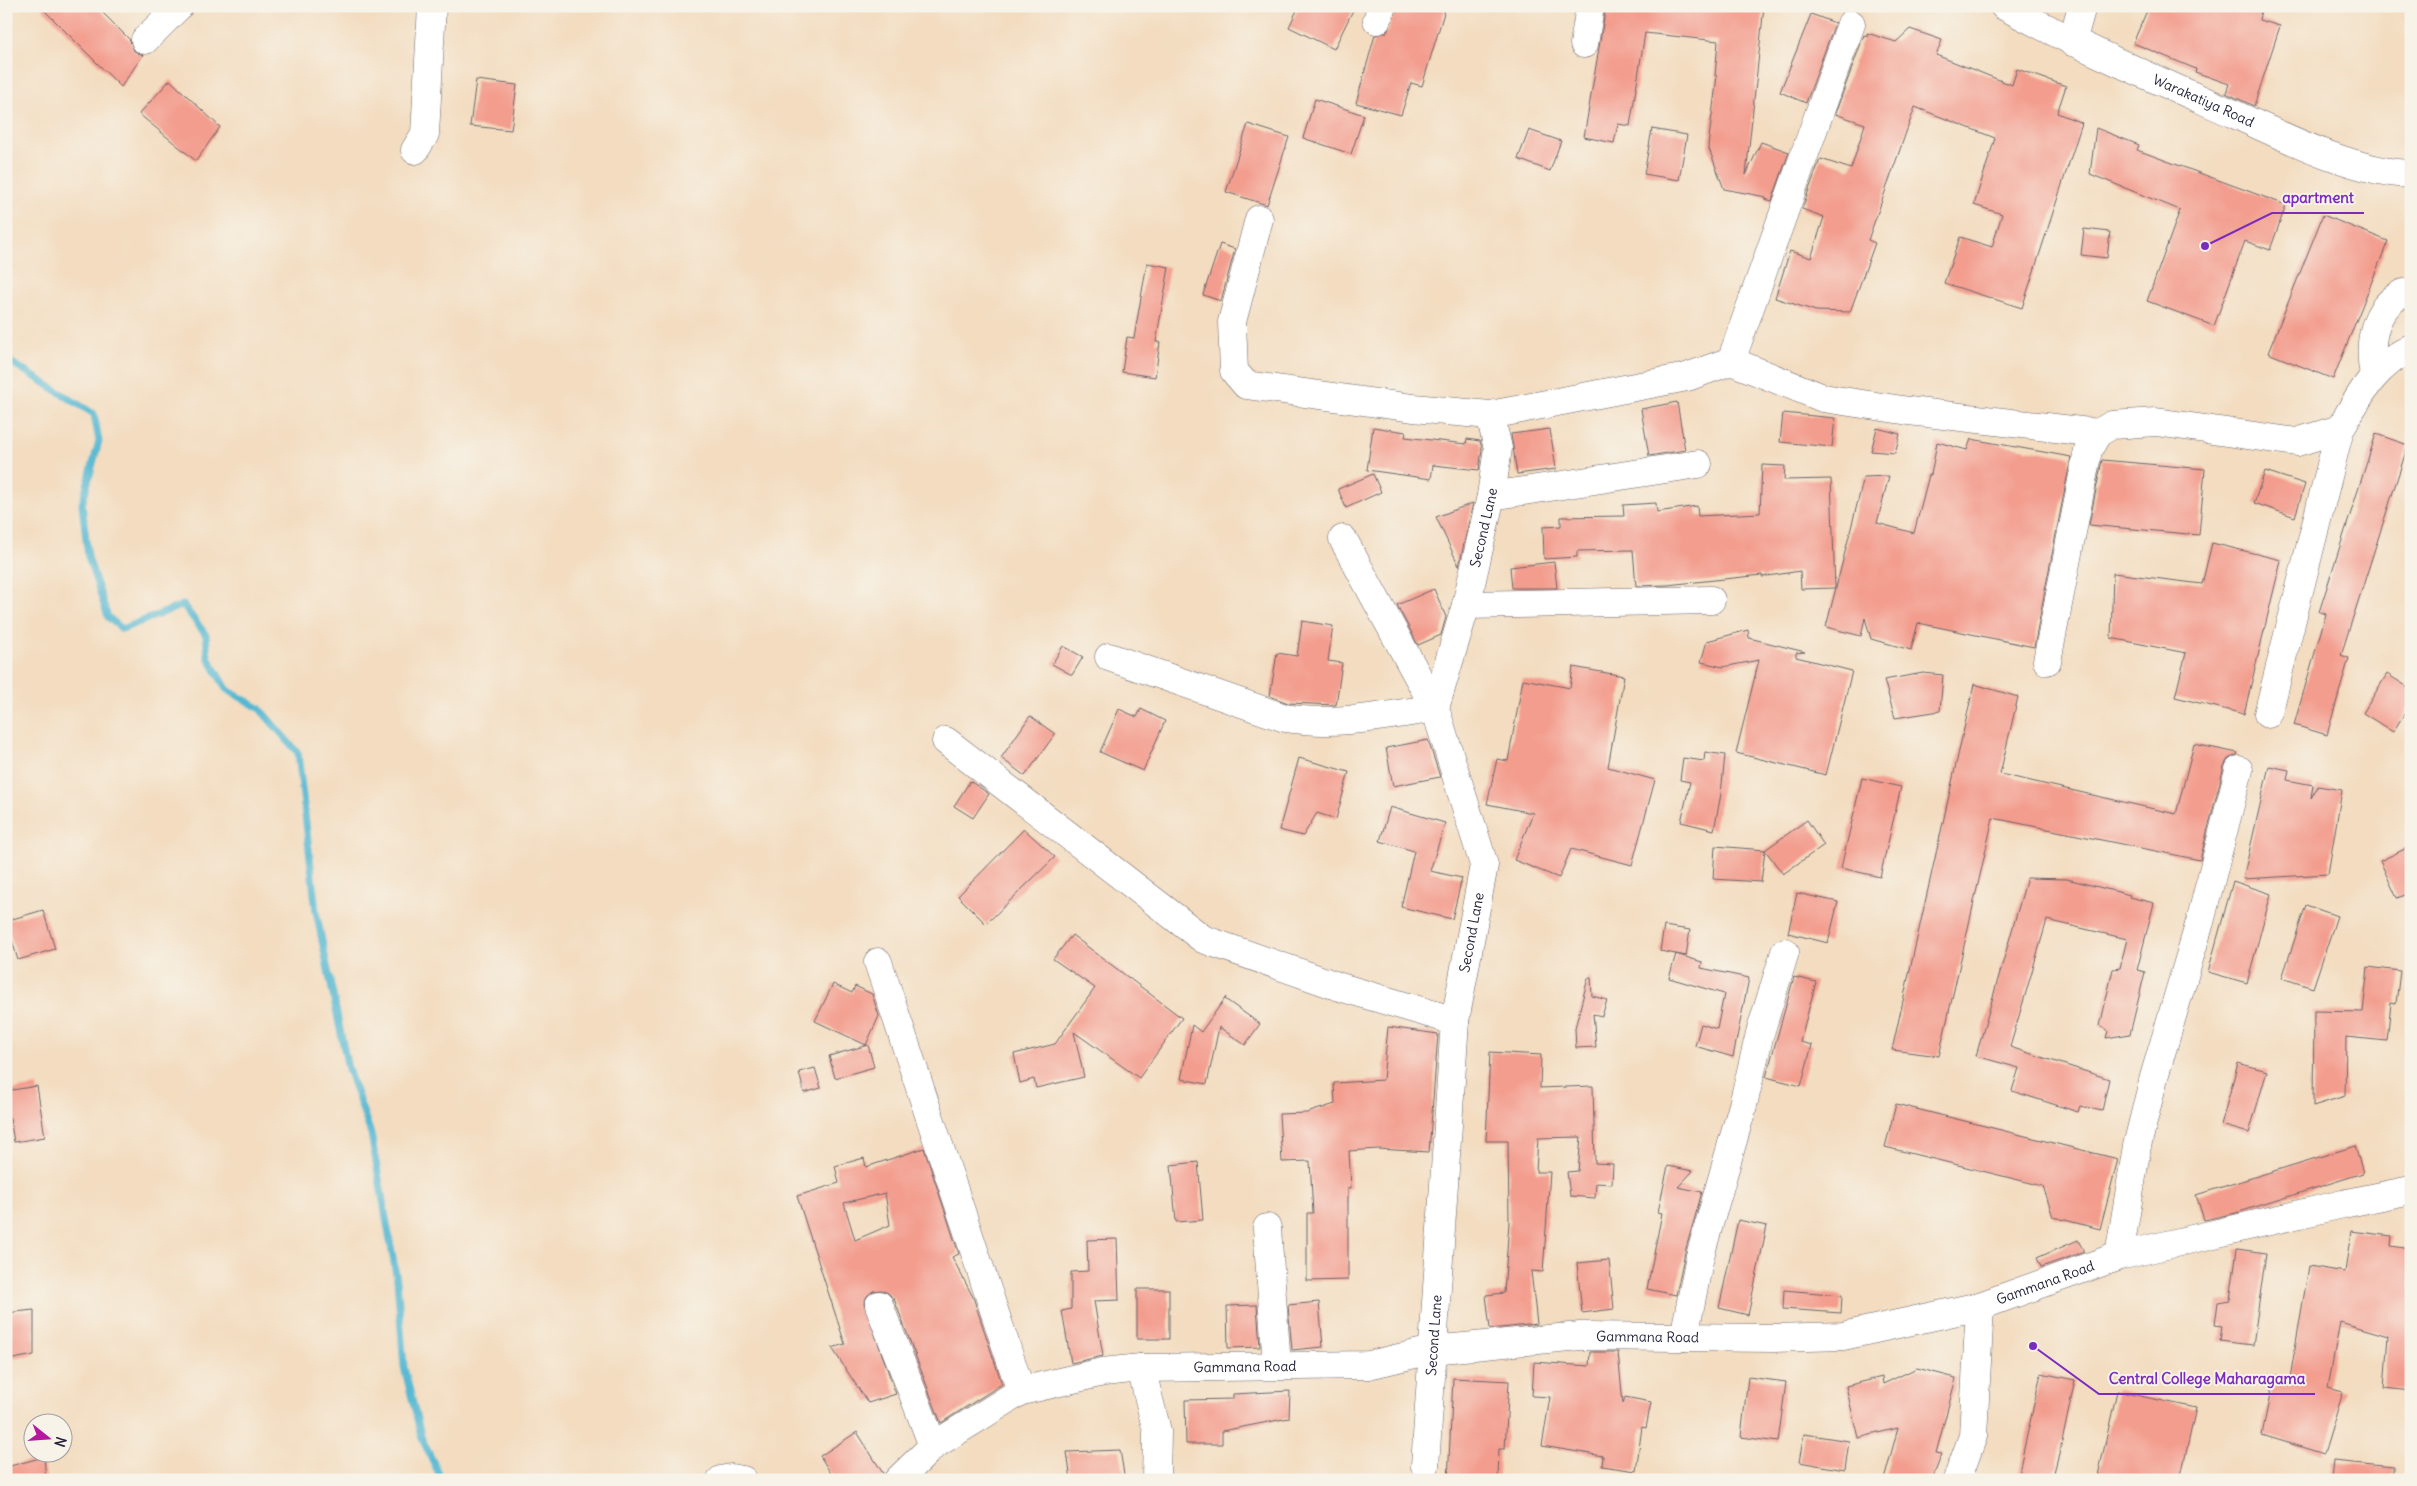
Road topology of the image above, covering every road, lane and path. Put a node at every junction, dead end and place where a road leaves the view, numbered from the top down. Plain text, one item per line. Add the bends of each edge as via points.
1 (179, 6) edge
2 (432, 6) edge
3 (1590, 6) edge
4 (2004, 6) edge
5 (2082, 6) edge
6 (1851, 24) dead end
7 (145, 40) dead end
8 (2072, 42) junction
9 (1584, 44) dead end
10 (415, 150) dead end
11 (2411, 174) edge
12 (1259, 219) dead end
13 (2411, 296) edge
14 (2411, 348) edge
15 (1731, 360) junction
16 (2374, 375) junction
17 (1490, 415) junction
18 (2340, 430) junction
19 (2098, 434) junction
20 (1698, 464) dead end
21 (1492, 496) junction
22 (1343, 539) dead end
23 (1711, 600) dead end
24 (1466, 605) junction
25 (1109, 657) dead end
26 (2047, 661) dead end
27 (1435, 708) junction
28 (2268, 714) dead end
29 (946, 742) dead end
30 (2239, 770) dead end
31 (1784, 952) dead end
32 (878, 962) dead end
33 (1454, 1021) junction
34 (2411, 1190) edge
35 (1267, 1228) dead end
36 (2119, 1256) junction
37 (879, 1305) dead end
38 (1980, 1306) junction
39 (1684, 1337) junction
40 (1432, 1350) junction
41 (1277, 1366) junction
42 (1141, 1368) junction
43 (1021, 1390) junction
44 (933, 1446) junction
45 (1425, 1466) dead end
46 (721, 1480) edge
47 (743, 1480) edge
48 (898, 1480) edge
49 (1156, 1480) edge
50 (1957, 1480) edge

1 - 7 street
2 - 10 street via 425,134
3 - 9 street
4 - 8 street, Warakatiya Road
5 - 8 street
6 - 15 street
8 - 11 street, Warakatiya Road via 2309,148 2390,174
12 - 17 street via 1232,322 1234,371 1246,386
13 - 16 street via 2403,293 2391,299 2380,315 2370,353
14 - 16 street via 2391,358
15 - 17 street via 1687,377
15 - 19 street via 1823,398
16 - 18 street
17 - 21 street, Second Lane via 1498,448
18 - 19 street via 2297,442 2156,422 2112,425
18 - 28 street
19 - 26 street via 2088,450
20 - 21 street
21 - 24 street, Second Lane
22 - 27 street
23 - 24 street
24 - 27 street, Second Lane
25 - 27 street via 1286,718 1312,722 1351,721
27 - 33 street, Second Lane via 1484,865
29 - 33 street via 1203,939 1340,987
30 - 36 street via 2200,922 2154,1078 2138,1146
31 - 39 street via 1700,1256
32 - 43 street
33 - 40 street, Second Lane
34 - 36 street, Gammana Road
35 - 41 street
36 - 38 street, Gammana Road
37 - 44 street
38 - 39 street, Gammana Road via 1843,1336
38 - 50 street via 1973,1436
39 - 40 street, Gammana Road via 1580,1336
40 - 41 street, Gammana Road via 1369,1365
40 - 45 street, Second Lane
41 - 42 street, Gammana Road
42 - 43 street, Gammana Road via 1102,1372
42 - 49 street via 1157,1431
43 - 44 street, Gammana Road
44 - 48 street, Gammana Road
46 - 47 street

